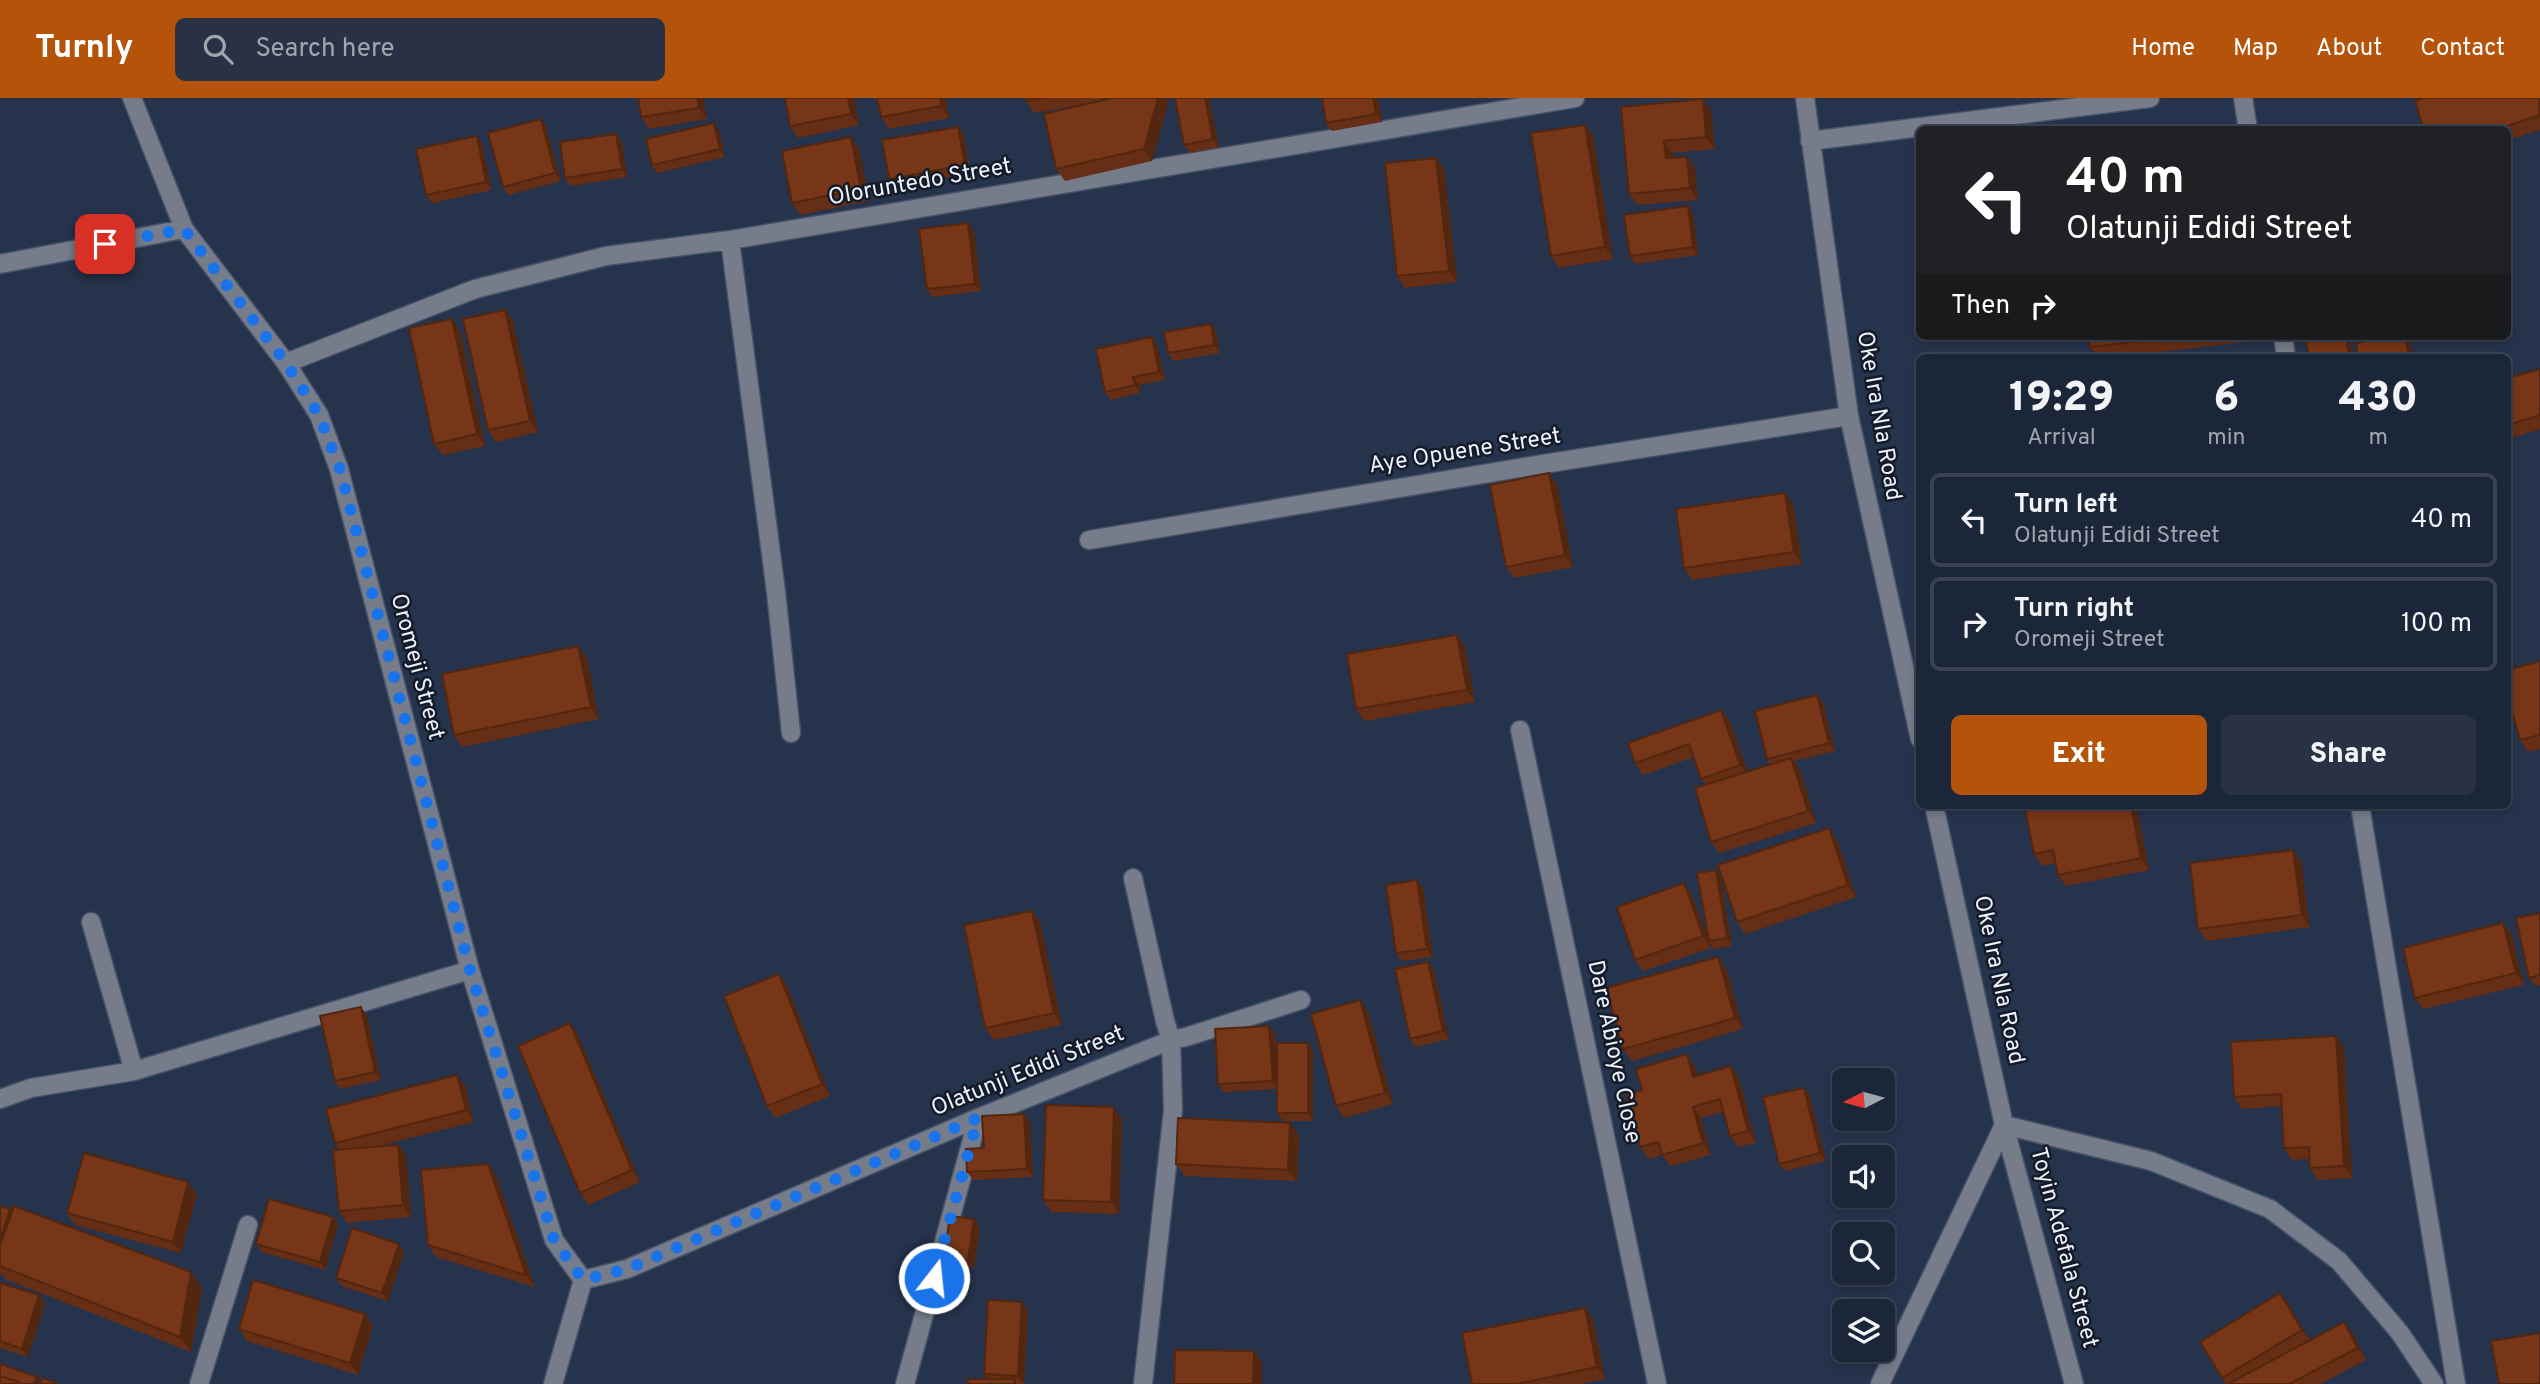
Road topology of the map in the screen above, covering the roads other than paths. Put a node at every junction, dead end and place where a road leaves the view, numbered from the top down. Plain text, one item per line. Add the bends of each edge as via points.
1 (132, 98) edge
2 (1575, 98) edge
3 (1805, 98) edge
4 (2150, 98) edge
5 (2243, 98) edge
6 (1929, 126) edge
7 (2247, 126) edge
8 (1916, 128) edge
9 (1810, 141) junction
10 (184, 229) junction
11 (730, 240) junction
12 (0, 264) edge
13 (286, 363) junction
14 (1849, 415) junction
15 (1089, 540) dead end
16 (1916, 721) edge
17 (1520, 730) dead end
18 (791, 733) dead end
19 (1935, 809) edge
20 (2361, 809) edge
21 (1133, 878) dead end
22 (91, 922) dead end
23 (470, 970) junction
24 (1301, 1000) dead end
25 (1171, 1040) junction
26 (134, 1071) junction
27 (0, 1099) edge
28 (978, 1118) junction
29 (2004, 1125) junction
30 (248, 1225) dead end
31 (583, 1280) junction
32 (199, 1384) edge
33 (553, 1384) edge
34 (905, 1384) edge
35 (1143, 1384) edge
36 (1657, 1384) edge
37 (1880, 1384) edge
38 (2074, 1384) edge
39 (2434, 1384) edge
40 (2456, 1384) edge

1 - 10 street, Oromeji Street
2 - 11 street, Oloruntedo Street
3 - 9 street, Oke Ira Nla Road
4 - 6 street
5 - 7 street
8 - 9 street
9 - 14 street, Oke Ira Nla Road
10 - 12 street
10 - 13 street, Oromeji Street
11 - 13 street, Oloruntedo Street via 606,256 475,289
11 - 18 street
13 - 23 street, Oromeji Street via 319,415 340,469
14 - 15 street, Aye Opuene Street
14 - 16 street, Oke Ira Nla Road
17 - 36 street, Dare Abioye Close
19 - 29 street, Oke Ira Nla Road
20 - 40 street
21 - 25 street
22 - 26 street
23 - 26 street
23 - 31 street, Oromeji Street via 554,1240
24 - 25 street, Olatunji Edidi Street
25 - 28 street, Olatunji Edidi Street
25 - 35 street via 1173,1110
26 - 27 street via 31,1088
28 - 31 street, Olatunji Edidi Street via 627,1269
28 - 34 street
29 - 37 street
29 - 38 street, Toyin Adefala Street
29 - 39 street via 2151,1161 2270,1209 2339,1261 2400,1333
30 - 32 street
31 - 33 street

